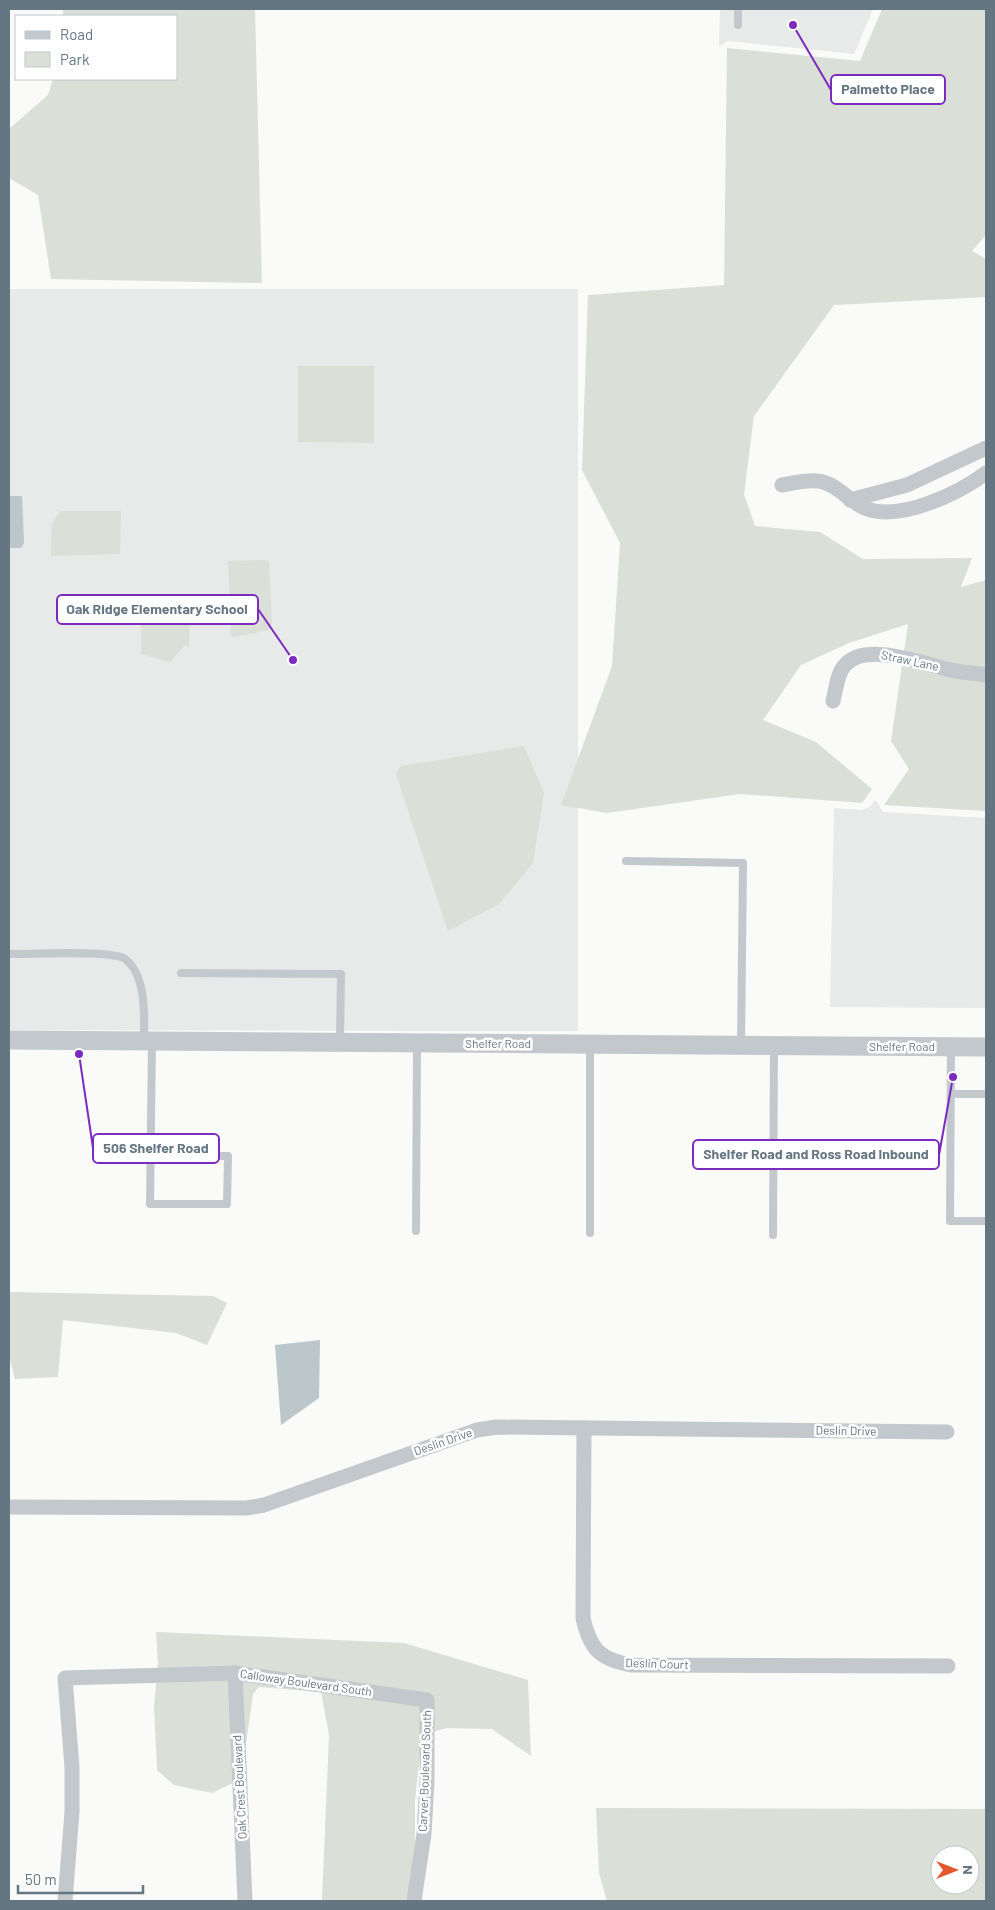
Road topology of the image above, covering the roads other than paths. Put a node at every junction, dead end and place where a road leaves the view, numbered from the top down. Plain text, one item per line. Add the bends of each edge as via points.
1 (738, 9) edge
2 (738, 24) dead end
3 (986, 448) edge
4 (986, 473) edge
5 (782, 485) dead end
6 (850, 500) junction
7 (986, 675) edge
8 (833, 701) dead end
9 (626, 861) dead end
10 (9, 954) edge
11 (181, 973) dead end
12 (9, 1040) edge
13 (148, 1041) junction
14 (340, 1042) junction
15 (418, 1043) junction
16 (590, 1044) junction
17 (741, 1045) junction
18 (774, 1046) junction
19 (950, 1047) junction
20 (986, 1047) edge
21 (950, 1094) junction
22 (986, 1094) edge
23 (150, 1156) junction
24 (986, 1221) edge
25 (416, 1231) dead end
26 (590, 1232) dead end
27 (773, 1235) dead end
28 (584, 1428) junction
29 (947, 1432) dead end
30 (9, 1507) edge
31 (948, 1666) dead end
32 (235, 1673) junction
33 (427, 1700) joint
34 (65, 1901) edge
35 (245, 1901) edge
36 (414, 1901) edge

1 - 2 lane
3 - 6 street via 907,485
4 - 6 street via 941,500 902,509 876,511
5 - 6 street via 818,481 832,486
7 - 8 street, Straw Lane via 871,654 846,663
9 - 17 lane via 743,863
10 - 13 lane via 107,954 124,958 134,969 139,982
11 - 14 lane via 341,974
12 - 13 street, Shelfer Road
13 - 14 street, Shelfer Road
13 - 23 lane
14 - 15 street, Shelfer Road
15 - 16 street, Shelfer Road
15 - 25 lane
16 - 17 street, Shelfer Road
16 - 26 lane
17 - 18 street, Shelfer Road
18 - 19 street, Shelfer Road
18 - 27 lane
19 - 20 street, Shelfer Road
19 - 21 lane
21 - 22 lane
21 - 24 lane via 950,1221
23 - 23 lane via 150,1204 227,1204 228,1156
28 - 29 street, Deslin Drive
28 - 30 street, Deslin Drive via 497,1427 477,1430 264,1505 247,1508
28 - 31 street, Deslin Court via 583,1618 592,1646 602,1656 616,1663 632,1665
32 - 33 street, Calloway Boulevard South
32 - 34 street, Calloway Boulevard South via 65,1678 72,1767
32 - 35 street, Oak Crest Boulevard
33 - 36 street, Carver Boulevard South via 424,1834

